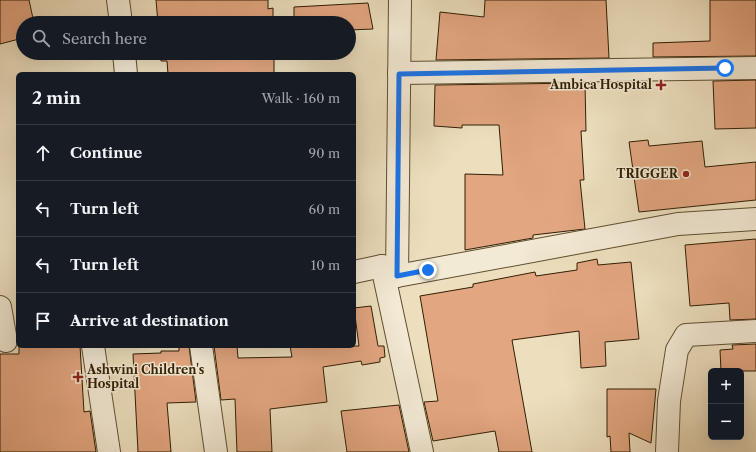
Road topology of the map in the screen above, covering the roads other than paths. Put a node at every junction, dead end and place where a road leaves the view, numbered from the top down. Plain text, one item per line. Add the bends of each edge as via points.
1 (118, 0) edge
2 (400, 0) edge
3 (120, 16) edge
4 (125, 60) edge
5 (756, 68) edge
6 (126, 72) edge
7 (399, 74) junction
8 (756, 219) edge
9 (389, 271) junction
10 (356, 272) edge
11 (0, 307) edge
12 (756, 331) edge
13 (8, 341) edge
14 (93, 348) edge
15 (201, 348) edge
16 (109, 452) edge
17 (216, 452) edge
18 (422, 452) edge
19 (667, 452) edge

1 - 3 street
2 - 7 street
4 - 6 street
5 - 7 street
7 - 9 street
8 - 9 street via 678,224
9 - 10 street
9 - 18 street
11 - 13 street
12 - 19 street via 686,335 677,350 669,401
14 - 16 street
15 - 17 street

